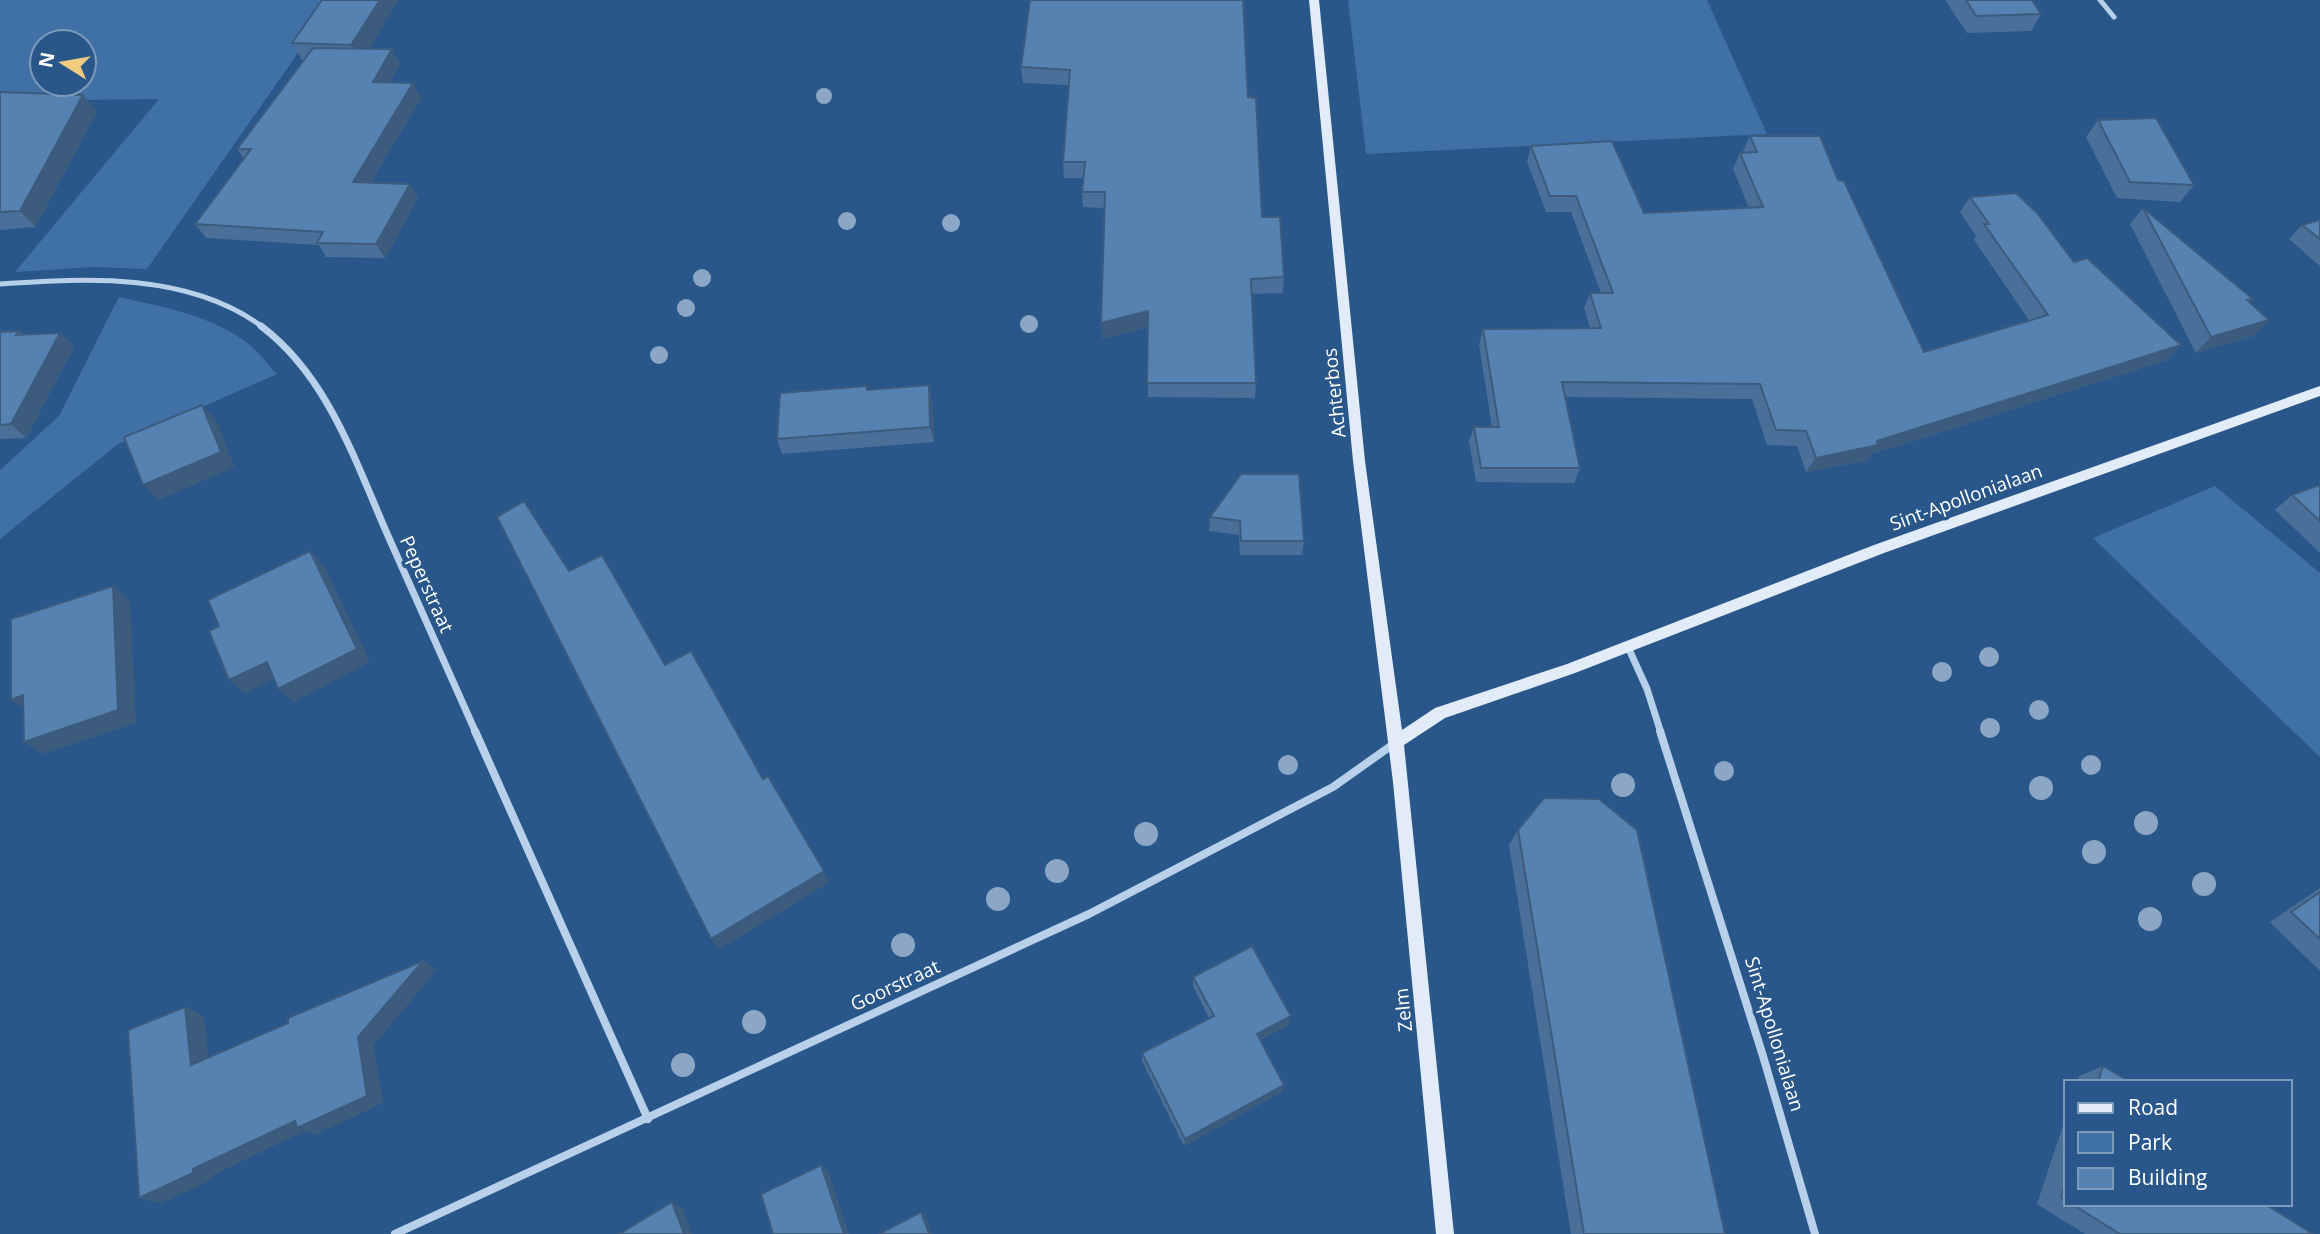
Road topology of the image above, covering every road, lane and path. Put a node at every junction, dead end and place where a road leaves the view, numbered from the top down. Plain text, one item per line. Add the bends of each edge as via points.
1 (1314, 0) edge
2 (2101, 0) edge
3 (2114, 17) dead end
4 (0, 284) edge
5 (2320, 391) edge
6 (1628, 647) junction
7 (1396, 742) junction
8 (1401, 782) joint
9 (648, 1119) junction
10 (395, 1234) edge
11 (1446, 1234) edge
12 (1815, 1234) edge

1 - 7 street, Achterbos via 1365,513
2 - 3 street
4 - 9 street, Peperstraat via 89,280 177,289 254,318 297,360 334,415
5 - 6 street, Sint-Apollonialaan via 1879,549
6 - 7 street, Sint-Apollonialaan via 1440,713
6 - 12 street, Sint-Apollonialaan via 1647,689
7 - 8 street, Achterbos
7 - 9 street, Goorstraat via 1333,786 1089,914
8 - 11 street, Zelm
9 - 10 street, Goorstraat

